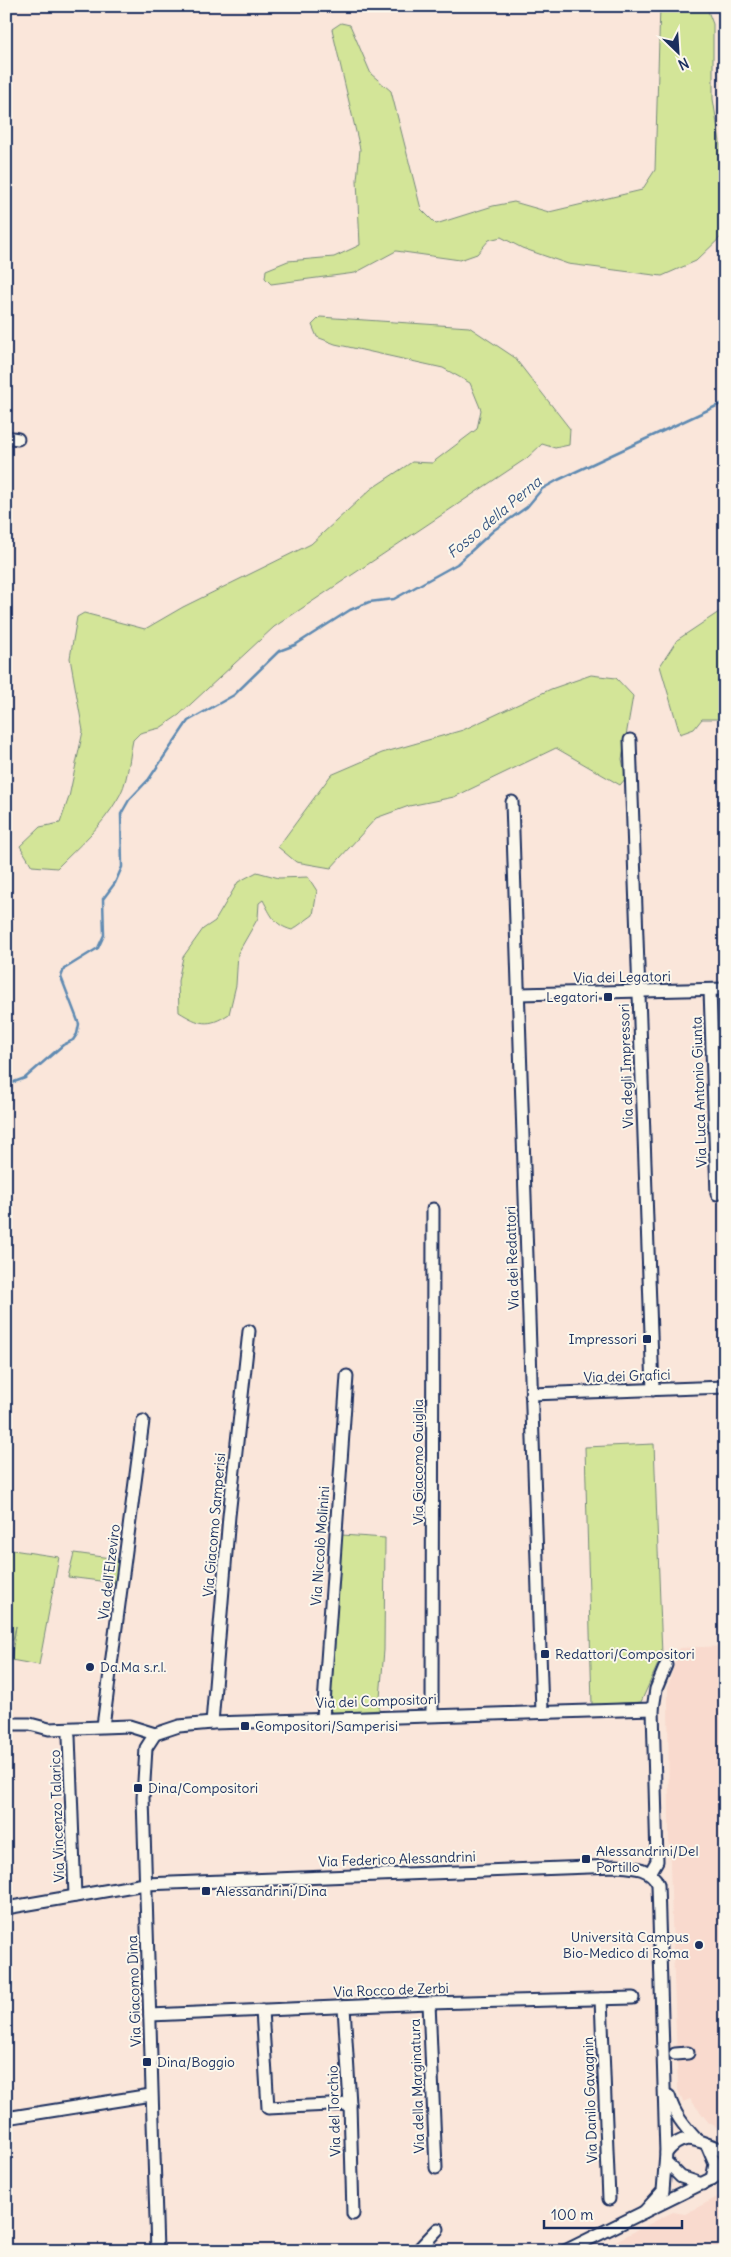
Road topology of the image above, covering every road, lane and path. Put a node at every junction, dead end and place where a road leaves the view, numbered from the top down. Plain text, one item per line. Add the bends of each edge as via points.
1 (630, 740) dead end
2 (512, 802) dead end
3 (725, 989) edge
4 (710, 990) junction
5 (639, 992) junction
6 (520, 994) junction
7 (717, 1194) dead end
8 (434, 1209) dead end
9 (249, 1331) dead end
10 (347, 1376) dead end
11 (725, 1387) edge
12 (653, 1390) junction
13 (531, 1394) junction
14 (143, 1421) dead end
15 (666, 1665) dead end
16 (653, 1708) junction
17 (542, 1712) junction
18 (432, 1714) junction
19 (323, 1718) junction
20 (212, 1722) junction
21 (6, 1724) edge
22 (103, 1726) junction
23 (155, 1734) junction
24 (69, 1736) dead end
25 (650, 1873) junction
26 (145, 1884) junction
27 (75, 1896) junction
28 (6, 1908) edge
29 (633, 1998) dead end
30 (600, 1999) junction
31 (428, 2003) junction
32 (344, 2007) junction
33 (262, 2010) junction
34 (150, 2016) junction
35 (688, 2053) dead end
36 (675, 2054) dead end
37 (665, 2080) junction
38 (151, 2094) junction
39 (350, 2104) junction
40 (6, 2118) edge
41 (696, 2139) junction
42 (707, 2145) junction
43 (725, 2150) edge
44 (666, 2157) junction
45 (436, 2168) dead end
46 (725, 2172) edge
47 (707, 2182) junction
48 (609, 2199) dead end
49 (644, 2212) junction
50 (353, 2214) dead end
51 (438, 2230) dead end
52 (157, 2251) edge
53 (417, 2251) edge
54 (565, 2251) edge

1 - 5 street, Via degli Impressori
2 - 6 street, Via dei Redattori
3 - 4 street, Via dei Legatori
4 - 5 street, Via dei Legatori
4 - 7 street, Via Luca Antonio Giunta
5 - 6 street, Via dei Legatori
5 - 12 street, Via degli Impressori
6 - 13 street, Via dei Redattori
8 - 18 street, Via Giacomo Guiglia
9 - 20 street, Via Giacomo Samperisi
10 - 19 street, Via Niccolò Molinini
11 - 12 street, Via dei Grafici
12 - 13 street, Via dei Grafici
13 - 17 street, Via dei Redattori
14 - 22 street, Via dell'Elzeviro
15 - 16 street
16 - 17 street, Via dei Compositori
16 - 25 street via 657,1861
17 - 18 street, Via dei Compositori
18 - 19 street, Via dei Compositori
19 - 20 street, Via dei Compositori
20 - 23 street, Via dei Compositori via 179,1726
21 - 22 street via 27,1723 49,1729
22 - 23 street via 129,1726
23 - 26 street, Via Giacomo Dina via 146,1748 143,1770
24 - 27 street, Via Vincenzo Talarico
25 - 26 street, Via Federico Alessandrini via 636,1867 616,1866
25 - 37 street via 658,1884
26 - 27 street, Via Federico Alessandrini
26 - 34 street, Via Giacomo Dina
27 - 28 street, Via Federico Alessandrini
29 - 30 street, Via Rocco de Zerbi
30 - 31 street, Via Rocco de Zerbi
30 - 48 street, Via Danilo Gavagnin
31 - 32 street, Via Rocco de Zerbi
31 - 45 street, Via della Marginatura
32 - 33 street, Via Rocco de Zerbi
32 - 39 street, Via del Torchio
33 - 34 street, Via Rocco de Zerbi
33 - 39 street via 268,2108
34 - 38 street, Via Giacomo Dina
35 - 36 street
37 - 41 street via 673,2109
37 - 44 street
38 - 40 street
38 - 52 street, Via Giacomo Dina
39 - 50 street, Via del Torchio
41 - 42 street
41 - 44 street via 681,2140
42 - 43 street
42 - 47 street via 715,2164
44 - 47 street via 680,2177
44 - 49 street via 663,2191
46 - 47 street
47 - 49 street
49 - 54 street
51 - 53 street

